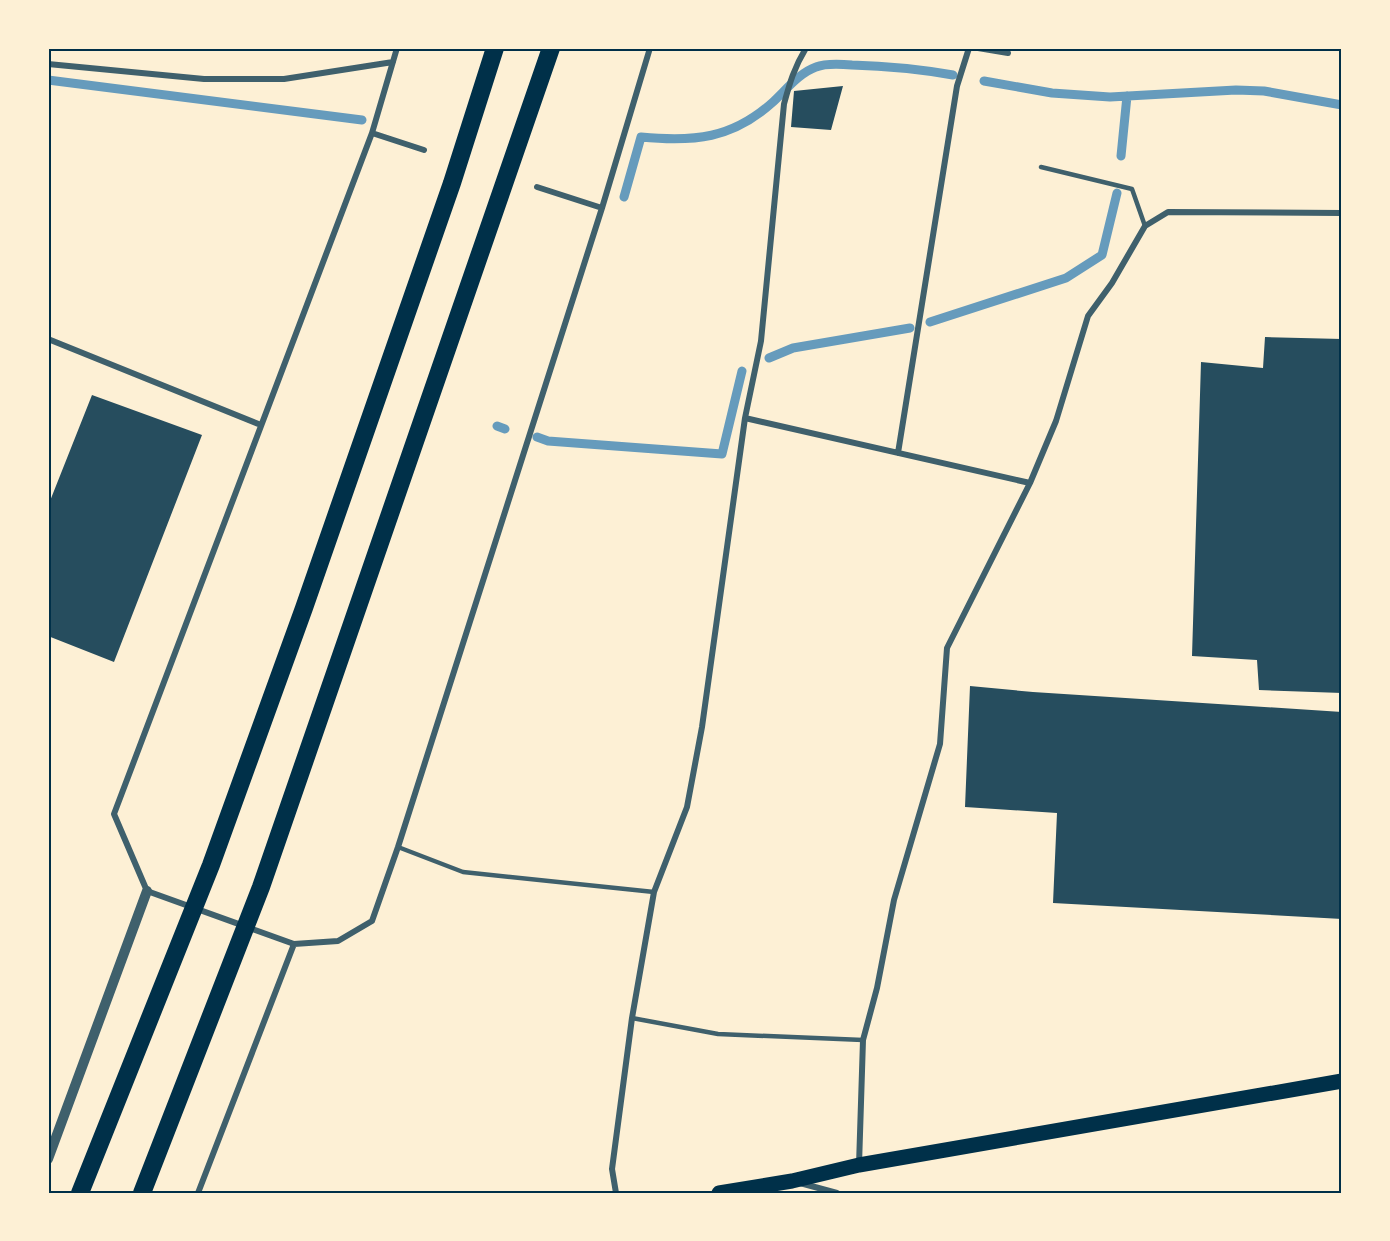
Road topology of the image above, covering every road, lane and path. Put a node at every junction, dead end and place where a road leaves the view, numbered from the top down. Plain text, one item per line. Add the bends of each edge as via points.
1 (397, 48) edge
2 (495, 48) edge
3 (551, 48) edge
4 (650, 48) edge
5 (814, 48) edge
6 (969, 48) edge
7 (978, 48) edge
8 (1008, 53) dead end
9 (393, 62) junction
10 (48, 64) edge
11 (372, 134) junction
12 (424, 150) dead end
13 (1041, 167) dead end
14 (537, 187) dead end
15 (602, 208) junction
16 (1342, 213) edge
17 (1145, 226) junction
18 (48, 339) edge
19 (746, 418) junction
20 (261, 425) junction
21 (898, 453) junction
22 (1029, 483) junction
23 (398, 847) junction
24 (147, 891) junction
25 (654, 892) junction
26 (294, 944) junction
27 (632, 1018) junction
28 (863, 1040) junction
29 (1342, 1081) edge
30 (48, 1159) edge
31 (859, 1165) junction
32 (792, 1181) junction
33 (80, 1193) edge
34 (141, 1193) edge
35 (198, 1193) edge
36 (616, 1193) edge
37 (719, 1193) edge
38 (837, 1193) edge

1 - 9 street
2 - 33 highway via 452,183 211,865
3 - 34 highway via 261,887
4 - 15 street
5 - 19 street via 806,48 793,70 784,105 761,341
6 - 21 street via 957,86
7 - 8 street
9 - 10 street via 284,79 204,79
9 - 11 street
11 - 12 street
11 - 20 street
13 - 17 lane via 1132,189
14 - 15 street
15 - 23 street
16 - 17 street via 1168,212
17 - 22 street via 1088,316 1056,421
18 - 20 street
19 - 21 street
19 - 25 street via 687,807
20 - 24 street via 114,814
21 - 22 street
22 - 28 street via 947,648 940,744 894,900
23 - 25 lane via 463,872
23 - 26 street via 372,921 338,941
24 - 26 street
24 - 30 street
25 - 27 street
26 - 35 street
27 - 28 lane via 718,1034
27 - 36 street via 612,1169
28 - 31 street
29 - 31 main road
31 - 32 main road
32 - 37 main road
32 - 38 street

